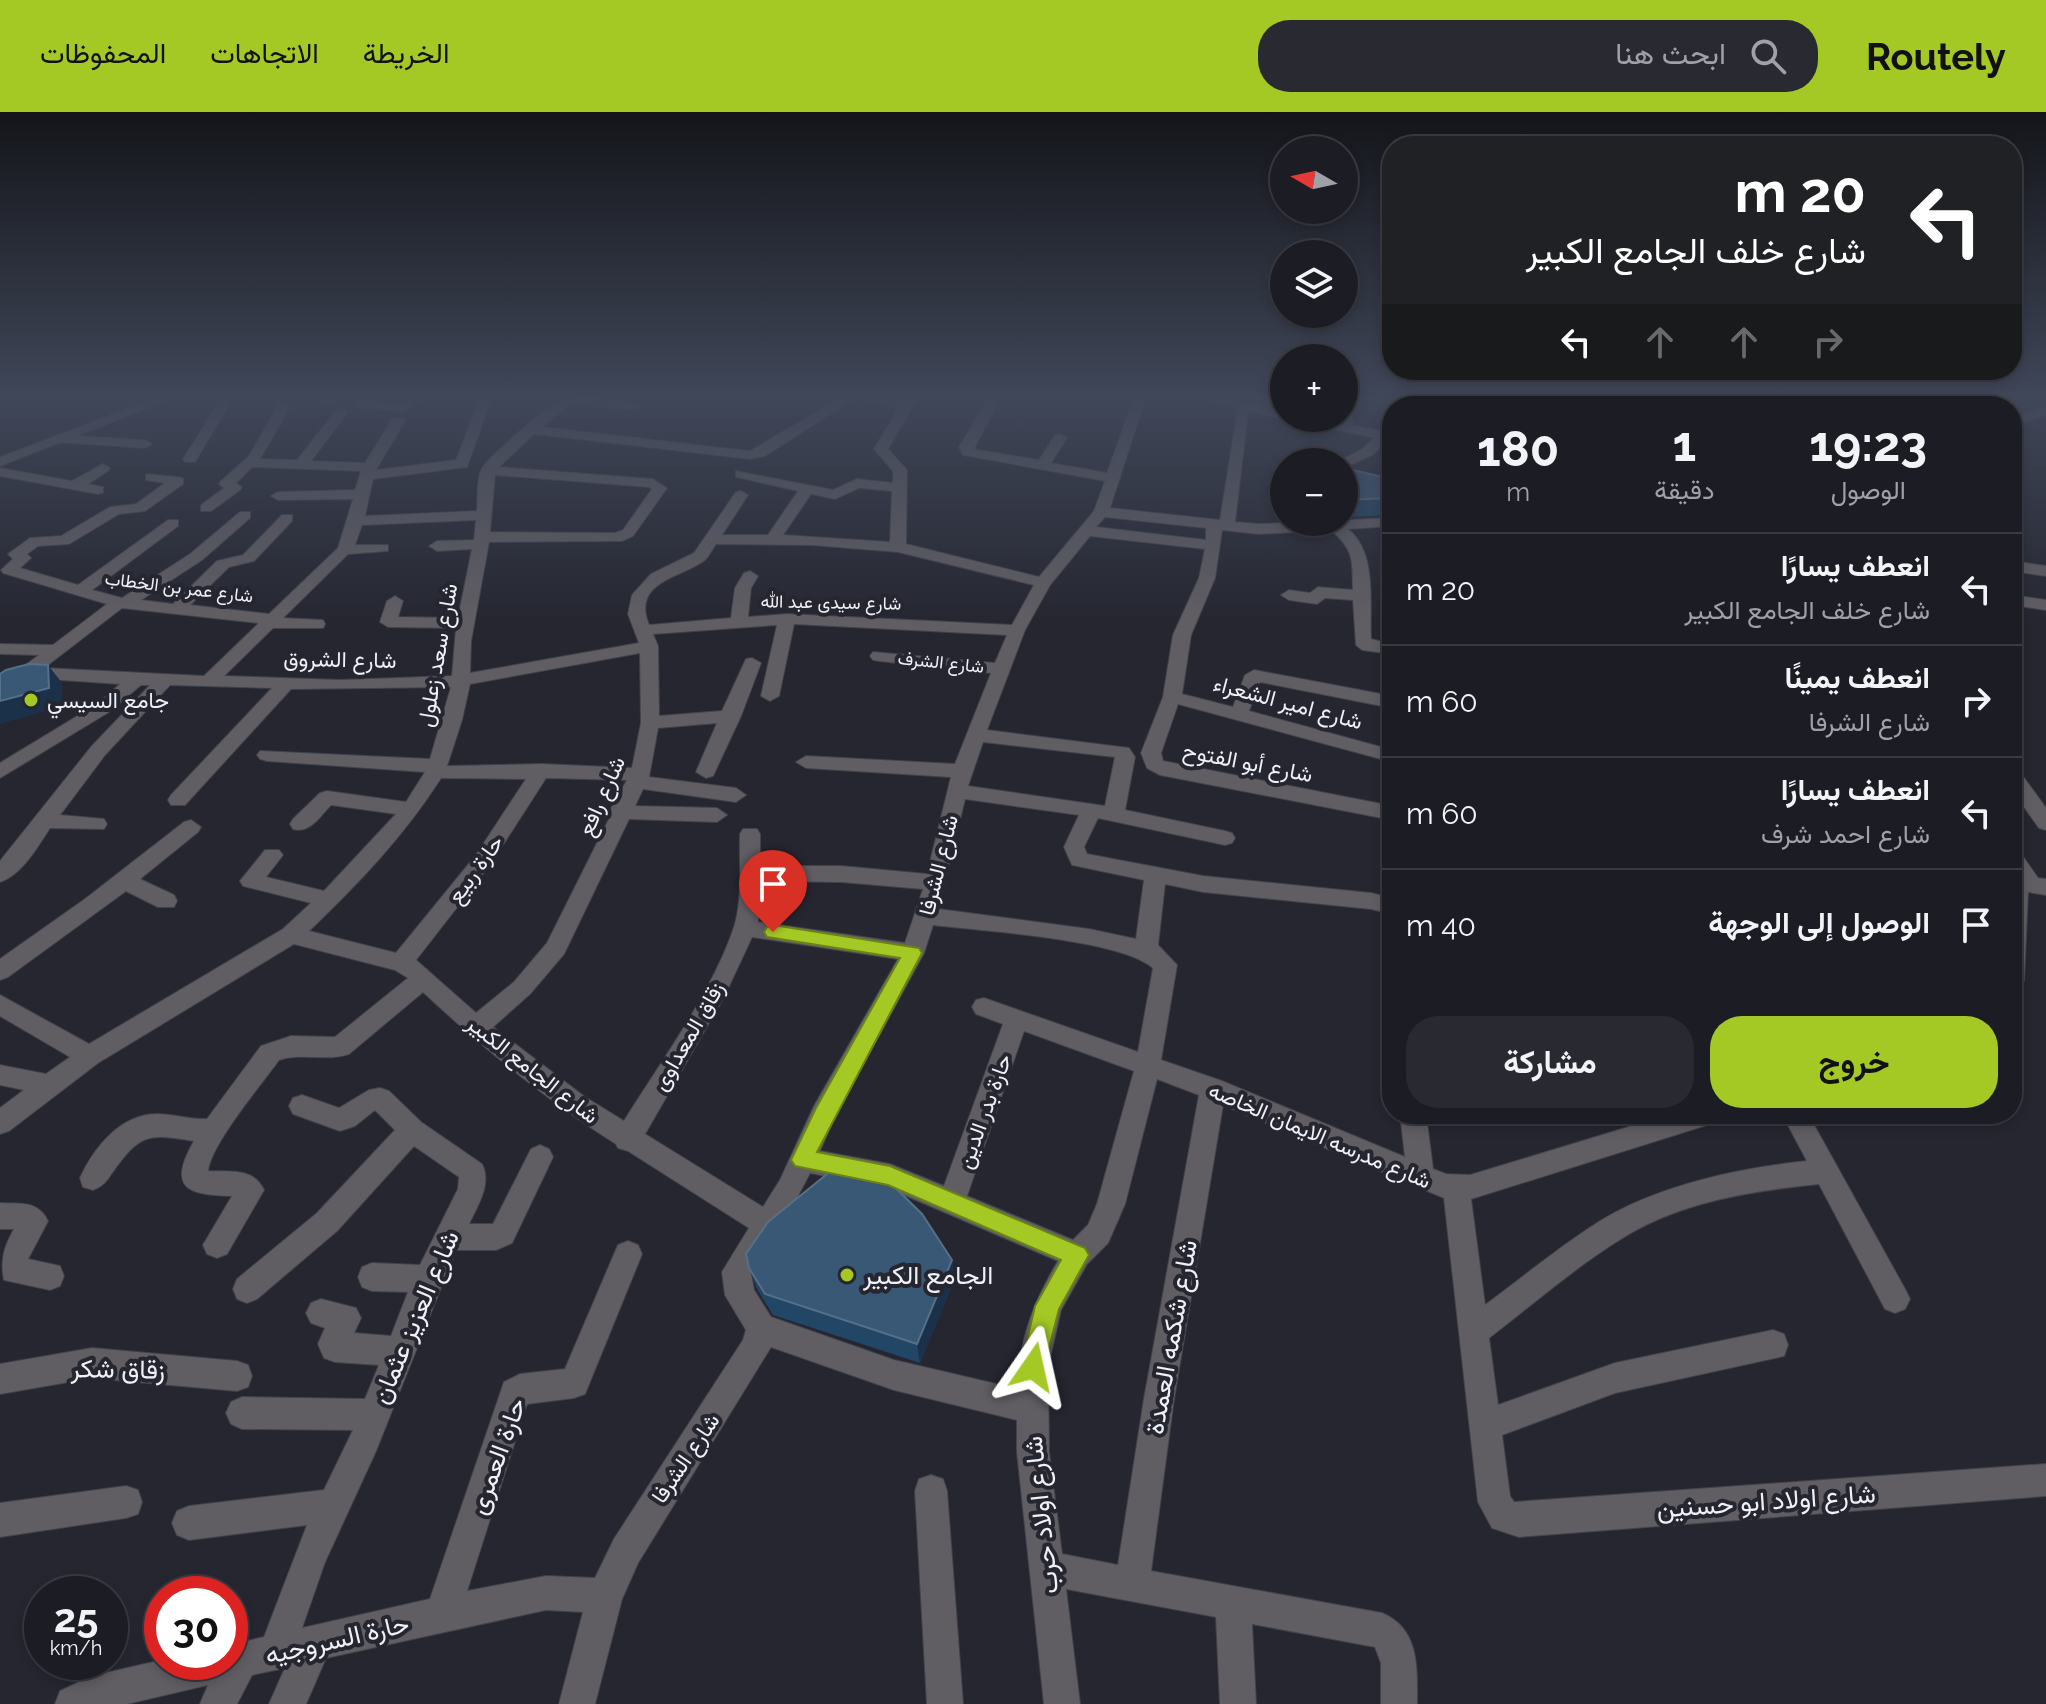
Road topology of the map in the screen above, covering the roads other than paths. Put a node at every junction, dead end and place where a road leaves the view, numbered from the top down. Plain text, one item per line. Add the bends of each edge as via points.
1 (12, 474) edge
2 (93, 474) edge
3 (236, 474) edge
4 (367, 474) edge
5 (488, 474) edge
6 (542, 474) edge
7 (742, 474) edge
8 (899, 474) edge
9 (1092, 474) edge
10 (1115, 474) edge
11 (1231, 474) edge
12 (151, 477) dead end
13 (1114, 478) junction
14 (74, 486) junction
15 (899, 488) junction
16 (807, 489) junction
17 (98, 490) dead end
18 (361, 494) junction
19 (741, 495) dead end
20 (278, 496) dead end
21 (206, 508) dead end
22 (245, 515) dead end
23 (484, 515) junction
24 (287, 518) dead end
25 (357, 521) junction
26 (1094, 522) junction
27 (1382, 522) edge
28 (173, 523) dead end
29 (1358, 523) edge
30 (1270, 525) edge
31 (1221, 526) junction
32 (1348, 536) edge
33 (713, 539) junction
34 (773, 539) junction
35 (482, 541) junction
36 (1214, 545) junction
37 (0, 546) edge
38 (437, 546) dead end
39 (898, 547) junction
40 (383, 548) dead end
41 (344, 550) junction
42 (22, 554) junction
43 (700, 556) junction
44 (2022, 567) edge
45 (2046, 571) edge
46 (750, 576) dead end
47 (1043, 583) junction
48 (681, 586) dead end
49 (79, 592) junction
50 (1289, 595) dead end
51 (1361, 596) junction
52 (395, 601) dead end
53 (2022, 601) edge
54 (122, 603) junction
55 (2046, 605) edge
56 (176, 610) junction
57 (787, 619) junction
58 (268, 621) junction
59 (739, 621) junction
60 (465, 623) junction
61 (317, 624) dead end
62 (1017, 630) junction
63 (647, 638) junction
64 (1382, 648) edge
65 (0, 649) edge
66 (56, 650) junction
67 (879, 656) dead end
68 (752, 663) dead end
69 (1003, 669) junction
70 (26, 672) junction
71 (137, 679) junction
72 (166, 679) junction
73 (210, 680) junction
74 (461, 682) junction
75 (287, 683) junction
76 (2, 689) edge
77 (770, 696) dead end
78 (1172, 697) junction
79 (1382, 700) edge
80 (1239, 714) junction
81 (732, 716) junction
82 (650, 723) junction
83 (976, 735) junction
84 (1382, 753) edge
85 (267, 755) dead end
86 (806, 762) dead end
87 (436, 769) junction
88 (542, 770) junction
89 (0, 772) edge
90 (706, 772) dead end
91 (638, 779) junction
92 (959, 781) junction
93 (2022, 790) edge
94 (736, 795) dead end
95 (178, 800) dead end
96 (411, 809) junction
97 (1382, 809) edge
98 (1092, 810) junction
99 (619, 812) junction
100 (1114, 814) junction
101 (717, 815) dead end
102 (45, 821) junction
103 (2046, 823) edge
104 (97, 824) dead end
105 (300, 824) dead end
106 (191, 827) dead end
107 (750, 834) dead end
108 (1225, 838) dead end
109 (272, 855) dead end
110 (750, 873) junction
111 (0, 874) edge
112 (1155, 875) junction
113 (125, 881) junction
114 (936, 882) junction
115 (2027, 884) edge
116 (330, 900) junction
117 (166, 901) dead end
118 (1382, 905) edge
119 (926, 916) junction
120 (2022, 916) edge
121 (745, 928) junction
122 (291, 935) junction
123 (1147, 950) junction
124 (913, 953) junction
125 (401, 963) junction
126 (0, 971) edge
127 (424, 978) junction
128 (0, 1004) edge
129 (984, 1007) dead end
130 (1017, 1018) junction
131 (476, 1027) junction
132 (89, 1056) junction
133 (1148, 1064) junction
134 (0, 1075) edge
135 (49, 1085) junction
136 (1213, 1089) junction
137 (302, 1106) dead end
138 (0, 1123) edge
139 (1414, 1124) edge
140 (1643, 1124) edge
141 (1800, 1124) edge
142 (215, 1129) junction
143 (412, 1130) junction
144 (627, 1140) junction
145 (540, 1157) dead end
146 (802, 1160) junction
147 (1825, 1171) junction
148 (93, 1178) dead end
149 (1421, 1178) junction
150 (1456, 1187) junction
151 (951, 1203) junction
152 (0, 1216) edge
153 (768, 1225) junction
154 (448, 1237) junction
155 (217, 1245) dead end
156 (628, 1254) dead end
157 (1077, 1255) junction
158 (50, 1276) dead end
159 (372, 1277) dead end
160 (428, 1279) junction
161 (247, 1289) dead end
162 (1895, 1299) dead end
163 (321, 1313) dead end
164 (761, 1328) junction
165 (1473, 1332) junction
166 (1773, 1345) dead end
167 (397, 1351) junction
168 (237, 1376) dead end
169 (0, 1379) edge
170 (1031, 1407) junction
171 (242, 1413) dead end
172 (374, 1415) junction
173 (1484, 1426) junction
174 (2046, 1480) edge
175 (931, 1491) dead end
176 (126, 1502) dead end
177 (332, 1506) junction
178 (0, 1520) edge
179 (189, 1523) dead end
180 (1045, 1568) junction
181 (1132, 1585) junction
182 (605, 1596) junction
183 (1233, 1603) junction
184 (442, 1615) junction
185 (314, 1644) junction
186 (276, 1653) junction
187 (248, 1659) edge
188 (155, 1680) edge
189 (230, 1680) edge
190 (73, 1704) edge
191 (218, 1704) edge
192 (287, 1704) edge
193 (577, 1704) edge
194 (945, 1704) edge
195 (1062, 1704) edge
196 (1238, 1704) edge
197 (1399, 1704) edge

1 - 14 street
2 - 14 street
3 - 21 street via 226,483 235,487
4 - 18 street
5 - 23 street, شارع سعد زعلول
6 - 35 street via 653,483 660,488 628,533 617,538
7 - 16 street
8 - 15 street
9 - 13 street
10 - 13 street, شارع الشرفا
11 - 31 street, شارع أبو الفتوح
12 - 42 street via 178,481 140,508 115,510 64,541 38,541
13 - 26 street, شارع الشرفا
14 - 17 street
15 - 16 street via 854,483 835,495
15 - 39 street
16 - 34 street
18 - 20 street
18 - 25 street
19 - 33 street, شارع رافع
22 - 54 street via 196,557
23 - 25 street
23 - 35 street, شارع سعد زعلول
24 - 56 street via 248,558 223,564
25 - 41 street
26 - 31 street
26 - 36 street
26 - 47 street, شارع الشرفا
27 - 29 street
28 - 49 street
30 - 31 street
31 - 36 street, شارع أبو الفتوح
32 - 51 street via 1360,555
33 - 34 street
33 - 43 street, شارع رافع
34 - 39 street
35 - 38 street
35 - 60 street, شارع سعد زعلول
36 - 78 street, شارع أبو الفتوح via 1207,578 1182,635
37 - 42 street
39 - 47 street
40 - 41 street
41 - 58 street
42 - 49 street, شارع عمر بن الخطاب via 9,567 11,572
43 - 48 street
43 - 63 street, شارع رافع via 657,577 640,595 636,614
44 - 45 street
46 - 59 street
47 - 62 street, شارع الشرفا
49 - 54 street, شارع عمر بن الخطاب
50 - 51 street
51 - 64 street via 1362,641
52 - 60 street via 390,623
53 - 55 street
54 - 56 street, شارع عمر بن الخطاب
54 - 66 street
56 - 58 street, شارع عمر بن الخطاب
57 - 59 street, شارع سيدى عبد الله
57 - 62 street, شارع سيدى عبد الله
57 - 77 street
58 - 61 street, شارع عمر بن الخطاب
58 - 73 street
59 - 63 street, شارع سيدى عبد الله
60 - 74 street, شارع سعد زعلول
62 - 69 street, شارع الشرفا
63 - 74 street, شارع الشروق
63 - 82 street, شارع رافع
65 - 66 street
66 - 70 street
67 - 69 street, شارع الشرف
68 - 81 street
69 - 83 street, شارع الشرفا
70 - 71 street, شارع الشروق
70 - 76 street
71 - 72 street, شارع الشروق
71 - 89 street via 103,708
72 - 73 street, شارع الشروق
72 - 102 street via 98,751
73 - 75 street, شارع الشروق
74 - 75 street, شارع الشروق
74 - 87 street, شارع سعد زعلول
75 - 95 street
78 - 80 street, شارع امير الشعراء
78 - 97 street, شارع أبو الفتوح via 1151,753 1160,769
79 - 80 street via 1254,675
80 - 84 street, شارع امير الشعراء
81 - 82 street
81 - 90 street
82 - 91 street, شارع رافع
83 - 92 street, شارع الشرفا
83 - 100 street via 1122,752
85 - 87 street
86 - 92 street
87 - 88 street via 492,774
87 - 96 street, شارع سعد زعلول
88 - 91 street
88 - 125 street, حارة ربيع via 483,860
91 - 94 street
91 - 99 street, شارع رافع
92 - 98 street
92 - 114 street, شارع الشرفا
93 - 103 street
96 - 105 street via 327,798
96 - 116 street, شارع سعد زعلول
98 - 100 street
98 - 112 street via 1074,847 1075,857
99 - 101 street
99 - 131 street, شارع رافع via 556,948 522,988
100 - 108 street
102 - 104 street
102 - 111 street
106 - 113 street
107 - 110 street, زقاق المعداوى
109 - 116 street via 251,881
110 - 114 street
110 - 121 street, زقاق المعداوى
112 - 118 street
112 - 123 street
113 - 117 street
113 - 126 street
114 - 119 street, شارع الشرفا
115 - 120 street
116 - 122 street, شارع سعد زعلول
119 - 123 street via 1089,937
119 - 124 street, شارع الشرفا
121 - 124 street
121 - 144 street, زقاق المعداوى via 716,991
122 - 125 street, شارع الجامع الكبير
122 - 132 street, شارع سعد زعلول
123 - 133 street, شارع اولاد حرب via 1165,965
124 - 146 street, شارع الشرفا
125 - 127 street, شارع الجامع الكبير
127 - 131 street, شارع الجامع الكبير
127 - 142 street via 340,1047 291,1046 270,1053
128 - 132 street
129 - 130 street, شارع مدرسه الايمان الخاصه
130 - 133 street, شارع مدرسه الايمان الخاصه
130 - 151 street, حارة بدر الدين
131 - 144 street, شارع الجامع الكبير
132 - 135 street, شارع سعد زعلول
133 - 136 street, شارع مدرسه الايمان الخاصه
133 - 157 street, شارع اولاد حرب via 1105,1222
134 - 135 street
135 - 138 street, شارع سعد زعلول
136 - 149 street, شارع مدرسه الايمان الخاصه
136 - 181 street, شارع شكمه العمدة
137 - 143 street, شارع العزيز عثمان via 340,1120 375,1098
139 - 149 street
140 - 150 street, شارع مدرسه الايمان الخاصه via 1470,1187
141 - 147 street
142 - 148 street via 155,1123 137,1127
142 - 155 street via 196,1162 194,1178 200,1183 244,1184 250,1190
143 - 154 street, شارع العزيز عثمان via 473,1172 471,1190
143 - 161 street via 327,1222
144 - 153 street, شارع الجامع الكبير
145 - 154 street via 500,1236
146 - 151 street via 890,1176
146 - 153 street, شارع الشرفا
147 - 162 street
147 - 165 street via 1747,1179 1645,1212 1581,1250
149 - 150 street, شارع مدرسه الايمان الخاصه
150 - 165 street
151 - 157 street
152 - 158 street via 34,1221 12,1260 14,1270
153 - 164 street, شارع الشرفا via 736,1272 740,1295
154 - 160 street, شارع العزيز عثمان
156 - 184 street, حارة العمرى via 574,1383 515,1393
157 - 170 street, شارع اولاد حرب via 1047,1306 1038,1335
159 - 160 street
160 - 167 street, شارع العزيز عثمان
163 - 167 street via 346,1318 335,1347
164 - 170 street via 889,1376
164 - 182 street, شارع الشرفا via 756,1347 651,1509
165 - 173 street
166 - 173 street via 1615,1378
167 - 172 street, شارع العزيز عثمان
168 - 169 street, زقاق شكر via 92,1363
170 - 180 street, شارع اولاد حرب
171 - 172 street
172 - 177 street, شارع العزيز عثمان
173 - 174 street, شارع اولاد ابو حسنين via 1494,1502 1504,1516 1519,1520
175 - 194 street
176 - 178 street
177 - 179 street
177 - 186 street, شارع العزيز عثمان
180 - 181 street
180 - 195 street, شارع اولاد حرب
181 - 183 street
182 - 184 street, حارة السروجيه via 546,1593
182 - 193 street, شارع الشرفا
183 - 196 street
183 - 197 street via 1391,1635
184 - 185 street, حارة السروجيه
185 - 186 street, حارة السروجيه
185 - 192 street
186 - 187 street, حارة السروجيه
188 - 190 street, حارة السروجيه via 92,1694
189 - 191 street

